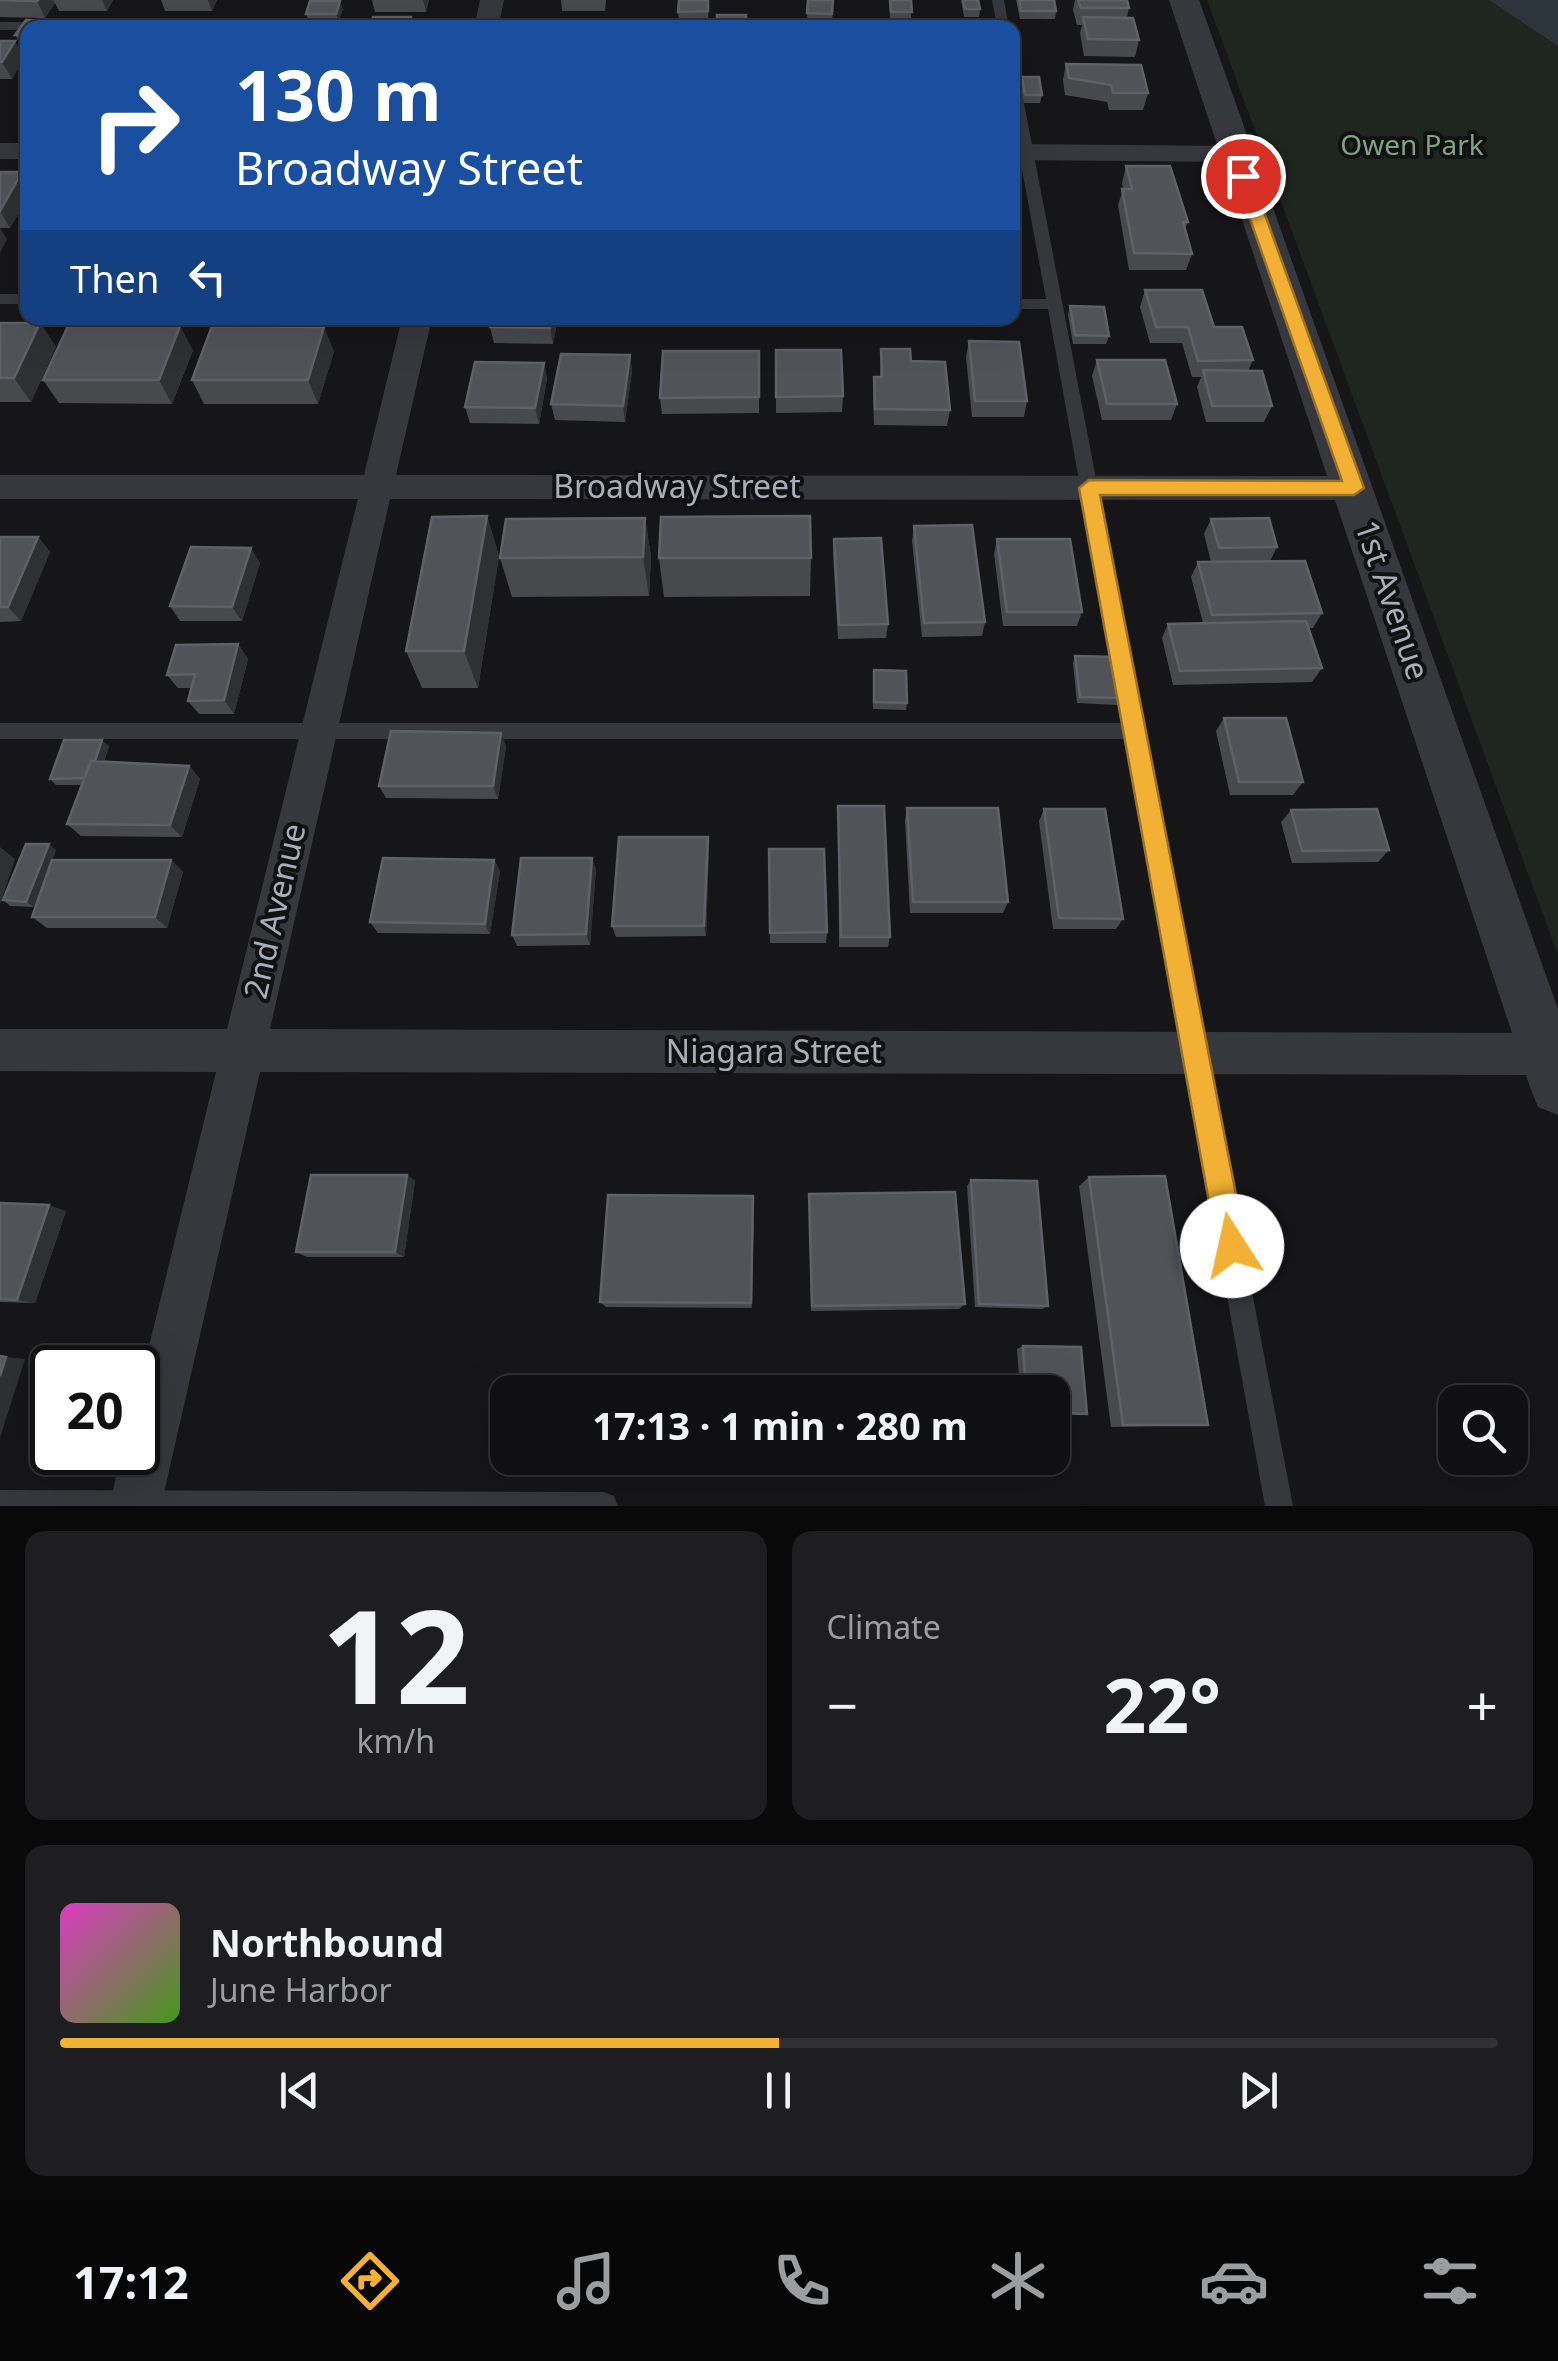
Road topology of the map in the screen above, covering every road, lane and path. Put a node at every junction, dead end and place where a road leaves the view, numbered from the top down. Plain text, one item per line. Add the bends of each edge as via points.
1 (1184, 0) edge
2 (1020, 152) edge
3 (1235, 154) junction
4 (1020, 304) edge
5 (1055, 304) junction
6 (415, 325) edge
7 (0, 487) edge
8 (376, 487) junction
9 (1089, 488) junction
10 (1354, 488) junction
11 (318, 730) junction
12 (0, 731) edge
13 (1135, 731) junction
14 (0, 1050) edge
15 (242, 1050) junction
16 (1196, 1054) junction
17 (1553, 1070) edge
18 (0, 1504) edge
19 (135, 1505) edge
20 (604, 1506) edge
21 (1279, 1506) edge

1 - 3 street, 1st Avenue
2 - 3 street
2 - 5 lane
3 - 10 street, 1st Avenue
4 - 5 lane
5 - 9 lane
6 - 8 street, 2nd Avenue
7 - 8 street, Broadway Street
8 - 9 street, Broadway Street
8 - 11 street, 2nd Avenue
9 - 10 street, Broadway Street
9 - 13 lane
10 - 17 street, 1st Avenue
11 - 12 lane
11 - 13 lane
11 - 15 street, 2nd Avenue
13 - 16 lane
14 - 15 street, Niagara Street
15 - 16 street, Niagara Street
15 - 19 street, 2nd Avenue
16 - 17 street, Niagara Street
16 - 21 lane
18 - 19 lane
19 - 20 lane

